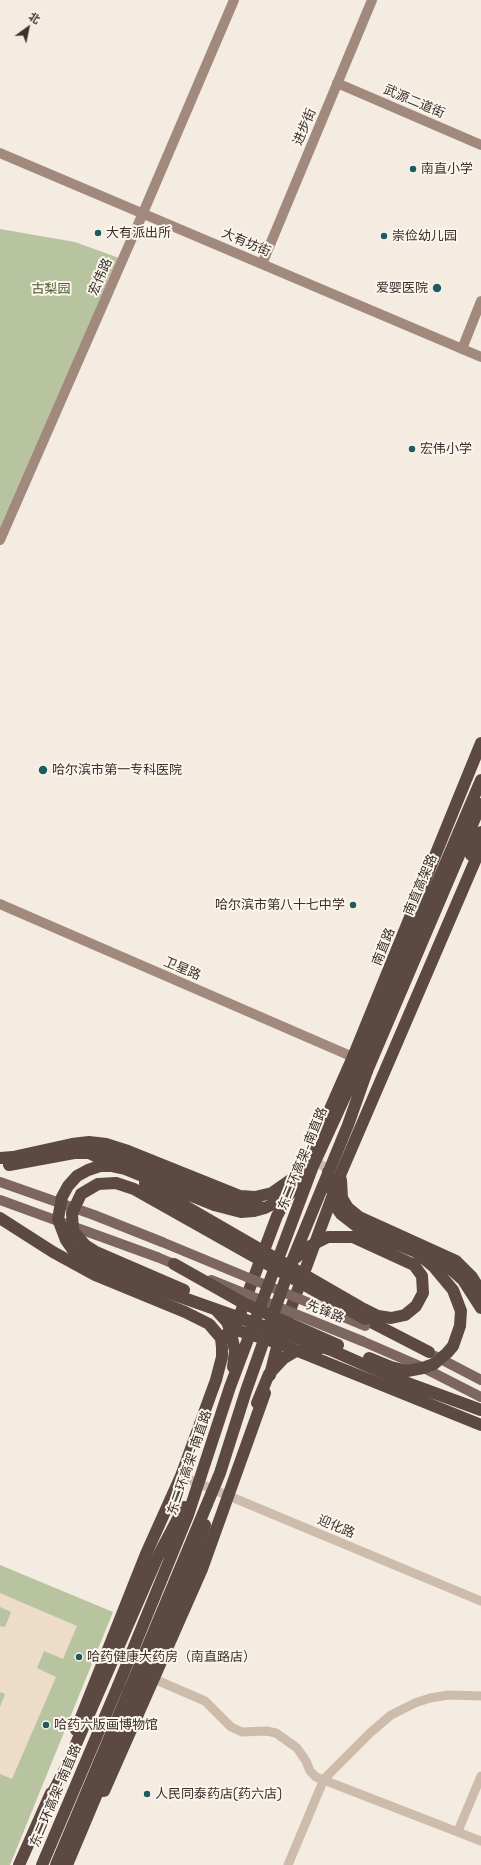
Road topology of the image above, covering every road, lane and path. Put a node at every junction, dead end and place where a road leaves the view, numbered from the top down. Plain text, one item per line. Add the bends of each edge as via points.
1 (234, 0) edge
2 (372, 0) edge
3 (337, 84) junction
4 (481, 145) edge
5 (0, 153) edge
6 (144, 213) junction
7 (262, 264) junction
8 (481, 301) edge
9 (462, 348) junction
10 (481, 357) edge
11 (0, 540) edge
12 (481, 743) edge
13 (481, 756) edge
14 (481, 780) edge
15 (481, 804) edge
16 (481, 832) edge
17 (481, 847) edge
18 (0, 904) edge
19 (360, 1065) junction
20 (332, 1122) junction
21 (348, 1125) junction
22 (90, 1153) junction
23 (0, 1158) edge
24 (310, 1163) junction
25 (0, 1166) edge
26 (328, 1172) junction
27 (341, 1173) junction
28 (0, 1182) edge
29 (0, 1200) edge
30 (265, 1208) junction
31 (0, 1218) edge
32 (416, 1252) junction
33 (292, 1261) junction
34 (174, 1264) junction
35 (481, 1292) edge
36 (481, 1308) edge
37 (365, 1322) junction
38 (234, 1330) junction
39 (221, 1338) junction
40 (278, 1343) junction
41 (331, 1350) junction
42 (429, 1352) joint
43 (320, 1360) junction
44 (481, 1380) edge
45 (230, 1387) junction
46 (481, 1397) edge
47 (261, 1400) junction
48 (481, 1410) edge
49 (481, 1424) edge
50 (204, 1471) junction
51 (220, 1474) junction
52 (181, 1476) junction
53 (230, 1490) junction
54 (481, 1601) edge
55 (154, 1679) junction
56 (481, 1696) edge
57 (481, 1776) edge
58 (324, 1779) junction
59 (48, 1802) junction
60 (458, 1831) junction
61 (481, 1841) edge
62 (19, 1865) edge
63 (42, 1865) edge
64 (56, 1865) edge
65 (68, 1865) edge
66 (72, 1865) edge
67 (288, 1865) edge

1 - 6 main road, 宏伟路
2 - 3 main road, 进步街
3 - 4 main road, 武源二道街
3 - 7 main road, 进步街
5 - 6 main road, 大有坊街
6 - 7 main road, 大有坊街
6 - 11 main road, 宏伟路
7 - 9 main road, 大有坊街
8 - 9 main road
9 - 10 main road, 大有坊街
12 - 19 highway, 南直路
13 - 20 highway, bridge via 340,1091
14 - 19 highway, 南直高架路
15 - 19 highway, 南直高架路
16 - 21 highway, bridge via 377,1074
17 - 27 highway
18 - 19 main road, 卫星路
19 - 20 highway, 东二环高架-南直路, bridge
19 - 21 highway, 东二环高架-南直路, bridge
19 - 24 highway, 南直路
20 - 24 highway, 东二环高架-南直路, bridge
21 - 26 highway, 东二环高架-南直路, bridge
22 - 25 highway via 74,1153 36,1162
22 - 30 highway, bridge via 112,1156 226,1199
22 - 33 highway, bridge via 378,1316 391,1318 405,1315 416,1306 423,1293 422,1276 414,1264 354,1237 328,1237 310,1246
23 - 24 highway via 72,1144 106,1144 240,1196 255,1197 272,1193 282,1187
24 - 27 street
24 - 30 highway, bridge via 296,1188 285,1198
24 - 38 highway via 278,1216
24 - 45 highway, 东二环高架-南直路, bridge
26 - 32 highway, bridge via 336,1207 347,1220 359,1228
26 - 33 highway, 东二环高架-南直路, bridge
27 - 35 highway via 340,1189 348,1208 359,1217 456,1261 472,1277
27 - 40 highway
28 - 37 main road, bridge via 94,1215
29 - 34 main road, 先锋路, bridge
30 - 41 highway, bridge via 241,1212 228,1210 125,1169 100,1166 77,1176 68,1186 62,1197 58,1219 73,1250 98,1265
31 - 39 highway via 95,1275 204,1321
32 - 34 highway, bridge via 433,1266 453,1290 461,1311 460,1326 452,1346 434,1364 407,1370 391,1367 245,1304
32 - 36 highway, bridge via 452,1270 463,1280
33 - 51 highway, 东二环高架-南直路, bridge
34 - 46 main road, 先锋路, bridge via 422,1366
37 - 42 highway
37 - 45 highway, bridge via 134,1189 116,1183 98,1184 81,1194 72,1213 74,1231 78,1238 96,1252 192,1293 211,1305 226,1322 235,1351
38 - 39 highway
38 - 40 highway
39 - 52 highway via 222,1357 216,1380
40 - 43 highway
40 - 47 highway
41 - 47 highway, bridge via 302,1350 284,1358 269,1374
41 - 48 highway, bridge via 399,1380
42 - 44 main road
43 - 47 highway via 300,1357 291,1360 276,1373
43 - 49 highway
45 - 50 highway, 东二环高架-南直路, bridge
47 - 53 highway via 241,1450
50 - 59 highway, bridge via 157,1558 66,1767
50 - 63 highway, 东二环高架-南直路, bridge via 118,1686
51 - 64 highway, 东二环高架-南直路, bridge
51 - 65 highway, bridge via 190,1573
52 - 53 street, 迎化路
52 - 59 highway via 146,1554
53 - 54 street, 迎化路
53 - 55 highway via 202,1570
55 - 58 street via 205,1701 223,1720 242,1732 276,1733 298,1748 310,1771 316,1777
55 - 66 highway
56 - 58 street via 449,1695 430,1698 391,1715
57 - 60 street
58 - 60 street
58 - 67 street
59 - 62 highway
60 - 61 street

